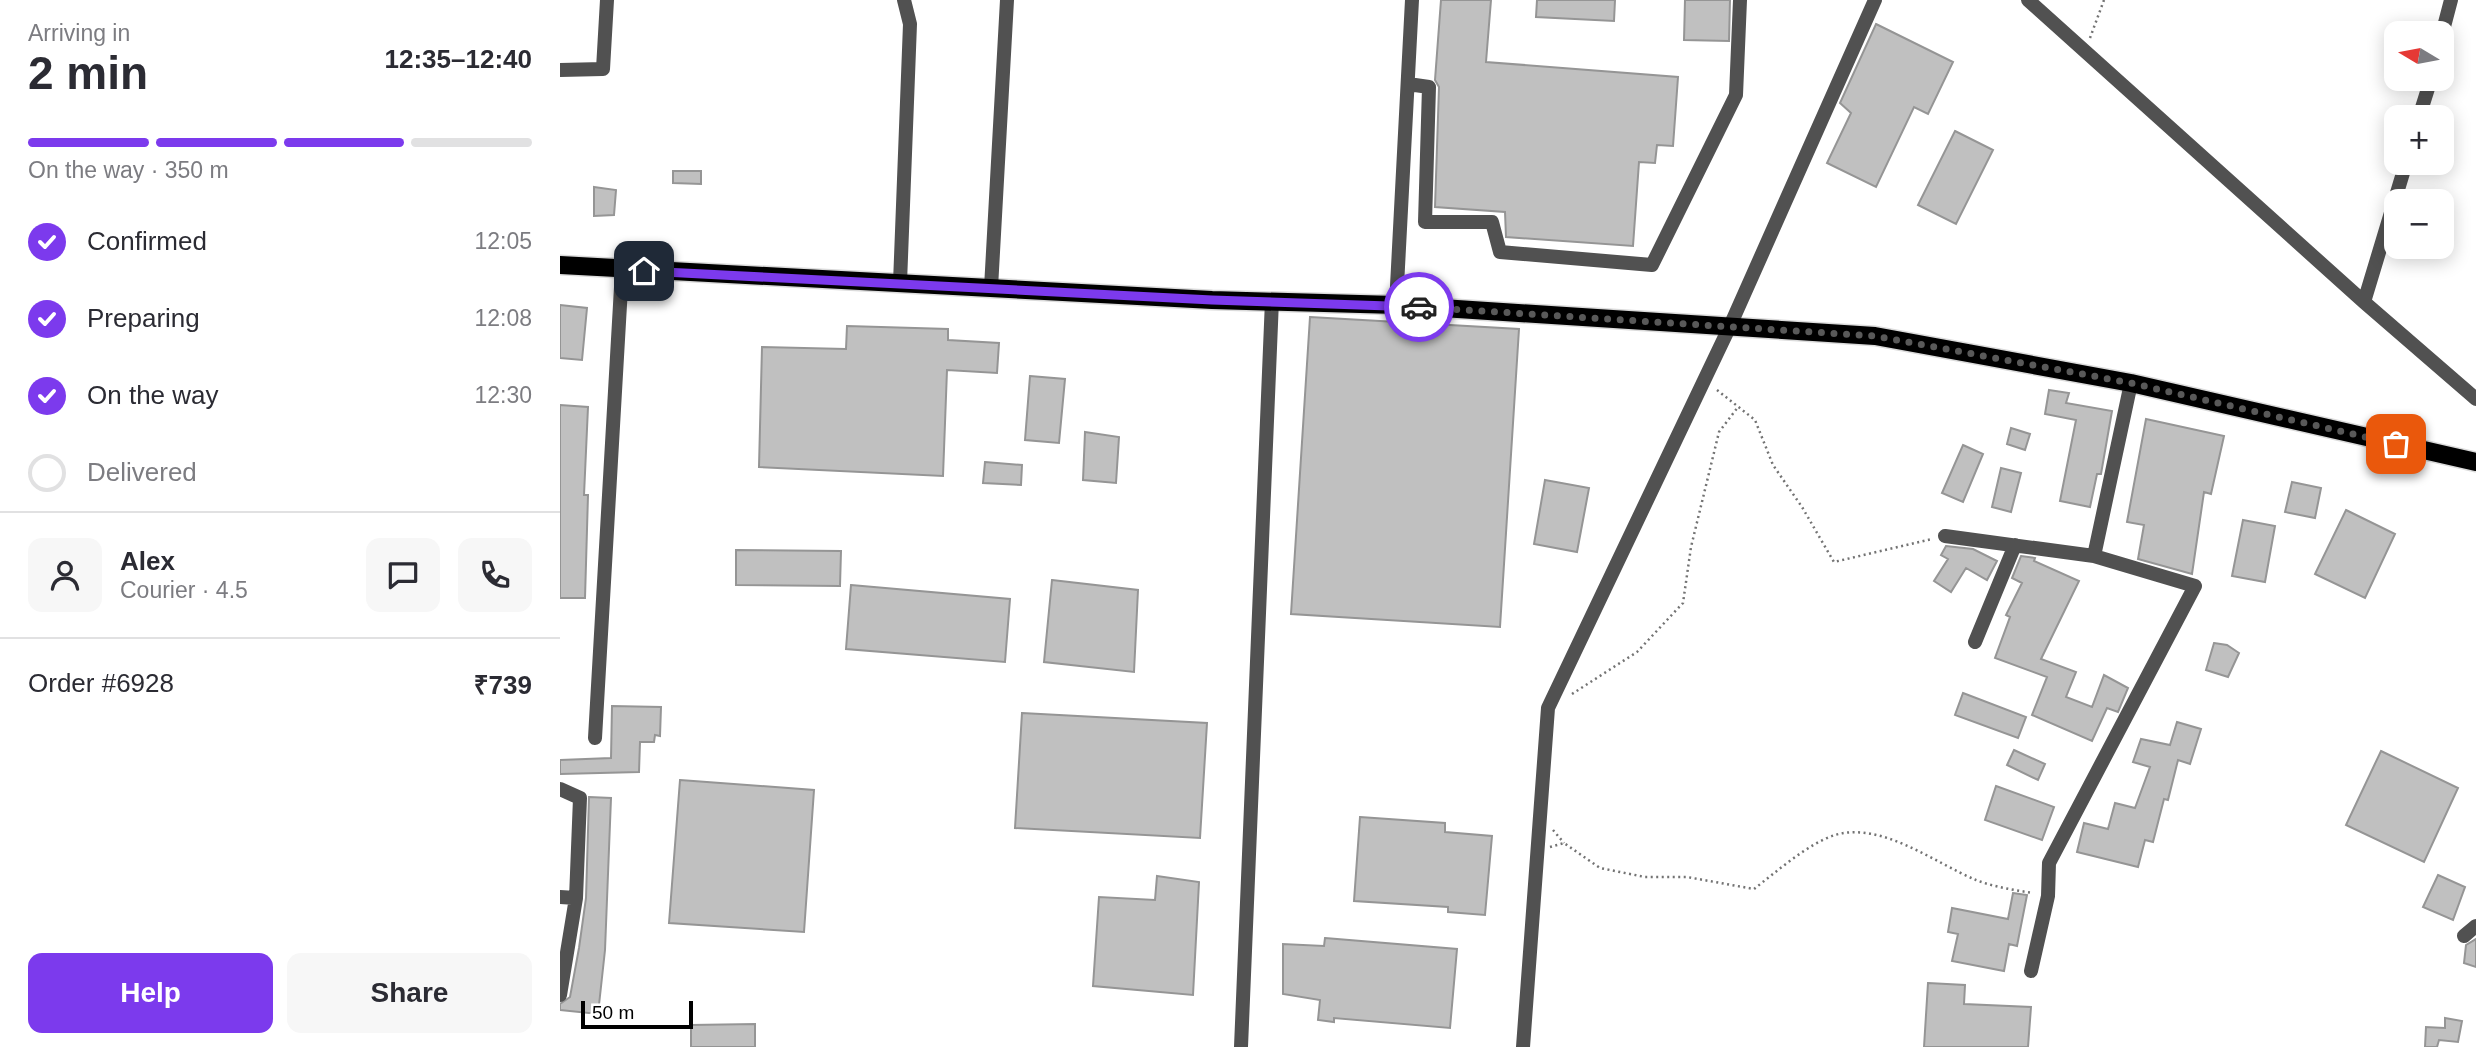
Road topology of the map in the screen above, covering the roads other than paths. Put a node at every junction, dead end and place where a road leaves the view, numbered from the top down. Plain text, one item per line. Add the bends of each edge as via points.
1 (607, 0) edge
2 (904, 0) edge
3 (1007, 0) edge
4 (1412, 0) edge
5 (1740, 0) edge
6 (1875, 0) edge
7 (2028, 0) edge
8 (2450, 0) edge
9 (2445, 21) edge
10 (560, 70) edge
11 (1408, 84) junction
12 (2402, 175) edge
13 (560, 265) edge
14 (622, 270) junction
15 (900, 283) junction
16 (991, 288) junction
17 (1272, 300) junction
18 (2364, 302) junction
19 (1396, 305) junction
20 (1730, 326) junction
21 (2131, 383) junction
22 (2476, 398) edge
23 (2476, 462) edge
24 (1945, 536) road end
25 (2015, 545) junction
26 (2094, 556) junction
27 (1975, 642) dead end
28 (595, 738) dead end
29 (560, 789) edge
30 (560, 897) edge
31 (576, 898) junction
32 (2476, 926) edge
33 (2464, 936) dead end
34 (2031, 971) dead end
35 (560, 995) edge
36 (1241, 1047) edge
37 (1522, 1047) edge

1 - 10 street via 603,69
2 - 15 street via 910,24
3 - 16 street
4 - 11 street
5 - 11 street via 1736,95 1652,265 1500,253 1492,222 1425,222 1429,87
6 - 20 street
7 - 18 street
8 - 9 street
11 - 19 street
12 - 18 street
13 - 14 main road
14 - 15 main road
14 - 28 street
15 - 16 main road
16 - 17 main road
17 - 19 main road
17 - 36 street
18 - 22 street
19 - 20 main road
20 - 21 main road via 1875,336
20 - 37 street via 1548,708
21 - 23 main road
21 - 26 street
24 - 25 street
25 - 26 street
25 - 27 street
26 - 34 street via 2195,586 2049,863 2048,896
29 - 31 street via 580,798
30 - 31 street
31 - 35 street
32 - 33 street

